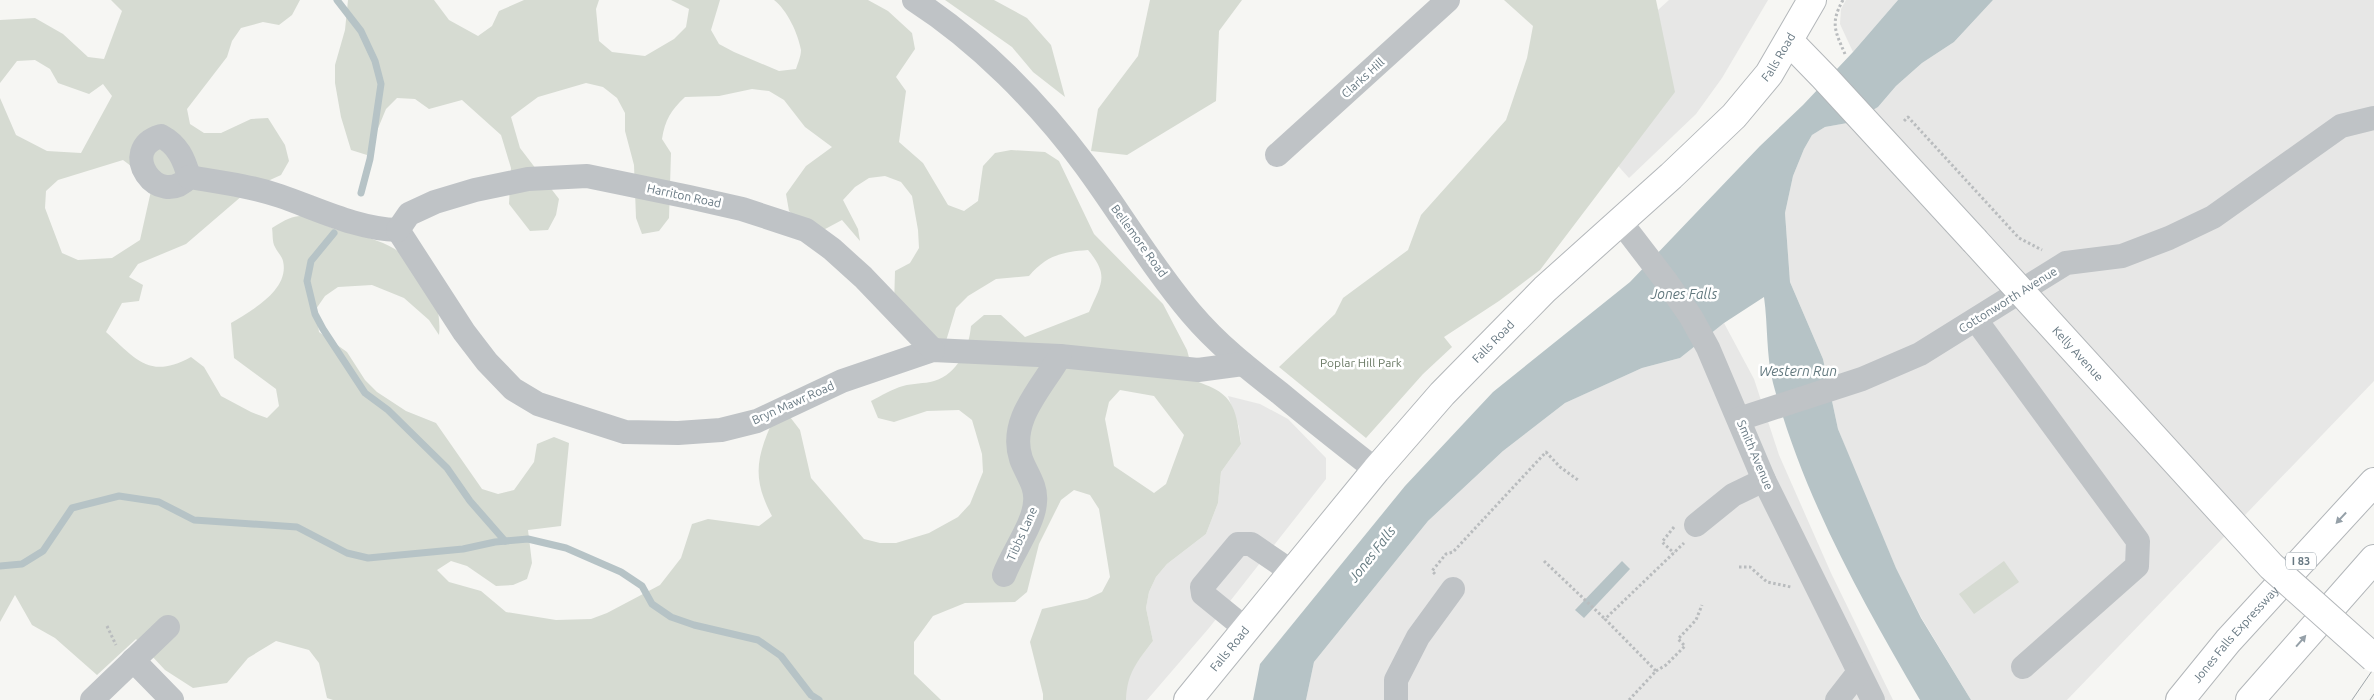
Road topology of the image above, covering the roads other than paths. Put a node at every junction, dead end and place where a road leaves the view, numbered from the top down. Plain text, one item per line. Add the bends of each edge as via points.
1 (914, 0) edge
2 (1448, 0) edge
3 (1812, 0) edge
4 (1789, 41) junction
5 (2374, 118) edge
6 (1277, 155) dead end
7 (189, 176) dead end
8 (1620, 221) junction
9 (398, 230) junction
10 (1976, 320) junction
11 (933, 350) junction
12 (1060, 356) junction
13 (1243, 364) junction
14 (1740, 419) junction
15 (1376, 470) junction
16 (1764, 480) junction
17 (2374, 482) edge
18 (1689, 529) road end
19 (2374, 559) edge
20 (1292, 572) junction
21 (1004, 575) dead end
22 (1453, 589) road end
23 (168, 627) dead end
24 (1246, 629) junction
25 (126, 654) junction
26 (2374, 658) edge
27 (2023, 667) dead end
28 (1858, 673) junction
29 (92, 700) edge
30 (172, 700) edge
31 (1188, 700) edge
32 (1396, 700) edge
33 (1837, 700) edge
34 (1873, 700) edge
35 (2180, 700) edge
36 (2250, 700) edge

1 - 13 street, Bellemore Road via 982,52 1032,103 1084,164 1190,312
2 - 6 street, Clarks Hill
3 - 4 main road, Falls Road
4 - 8 main road, Falls Road via 1769,74 1734,116
4 - 26 main road, Kelly Avenue, bridge via 2270,566
5 - 10 street, Cottonworth Avenue via 2341,126 2213,217 2122,256 2066,263
7 - 9 street via 278,195 330,214 382,229
8 - 14 street, Smith Avenue via 1691,317
8 - 15 main road, Falls Road via 1574,262 1442,394
9 - 11 street, Harriton Road via 409,214 435,202 528,179 587,176 689,197 742,209 806,230 856,271
9 - 11 street, Bryn Mawr Road via 464,332 513,389 538,404 624,432 721,430 757,422 842,381
10 - 14 street, Cottonworth Avenue via 1920,354 1862,379
10 - 27 street via 2138,541 2137,566
11 - 12 street, Bryn Mawr Road
12 - 13 street, Bryn Mawr Road via 1198,370
12 - 21 street, Tibbs Lane via 1025,410 1020,424 1017,439 1036,501
13 - 15 street, Bellemore Road
14 - 16 street, Smith Avenue
15 - 20 main road, Falls Road
16 - 18 street via 1733,495
16 - 28 street, Smith Avenue
17 -> 35 main road, Jones Falls Expressway / I 83 via 2228,641
36 -> 19 main road
20 - 24 main road, Falls Road
20 - 24 street via 1251,544 1238,544 1202,587 1203,594
22 - 32 street via 1409,654 1396,680
23 - 25 street
24 - 31 main road, Falls Road
25 - 29 street
25 - 30 street
28 - 33 street
28 - 34 street, Smith Avenue

